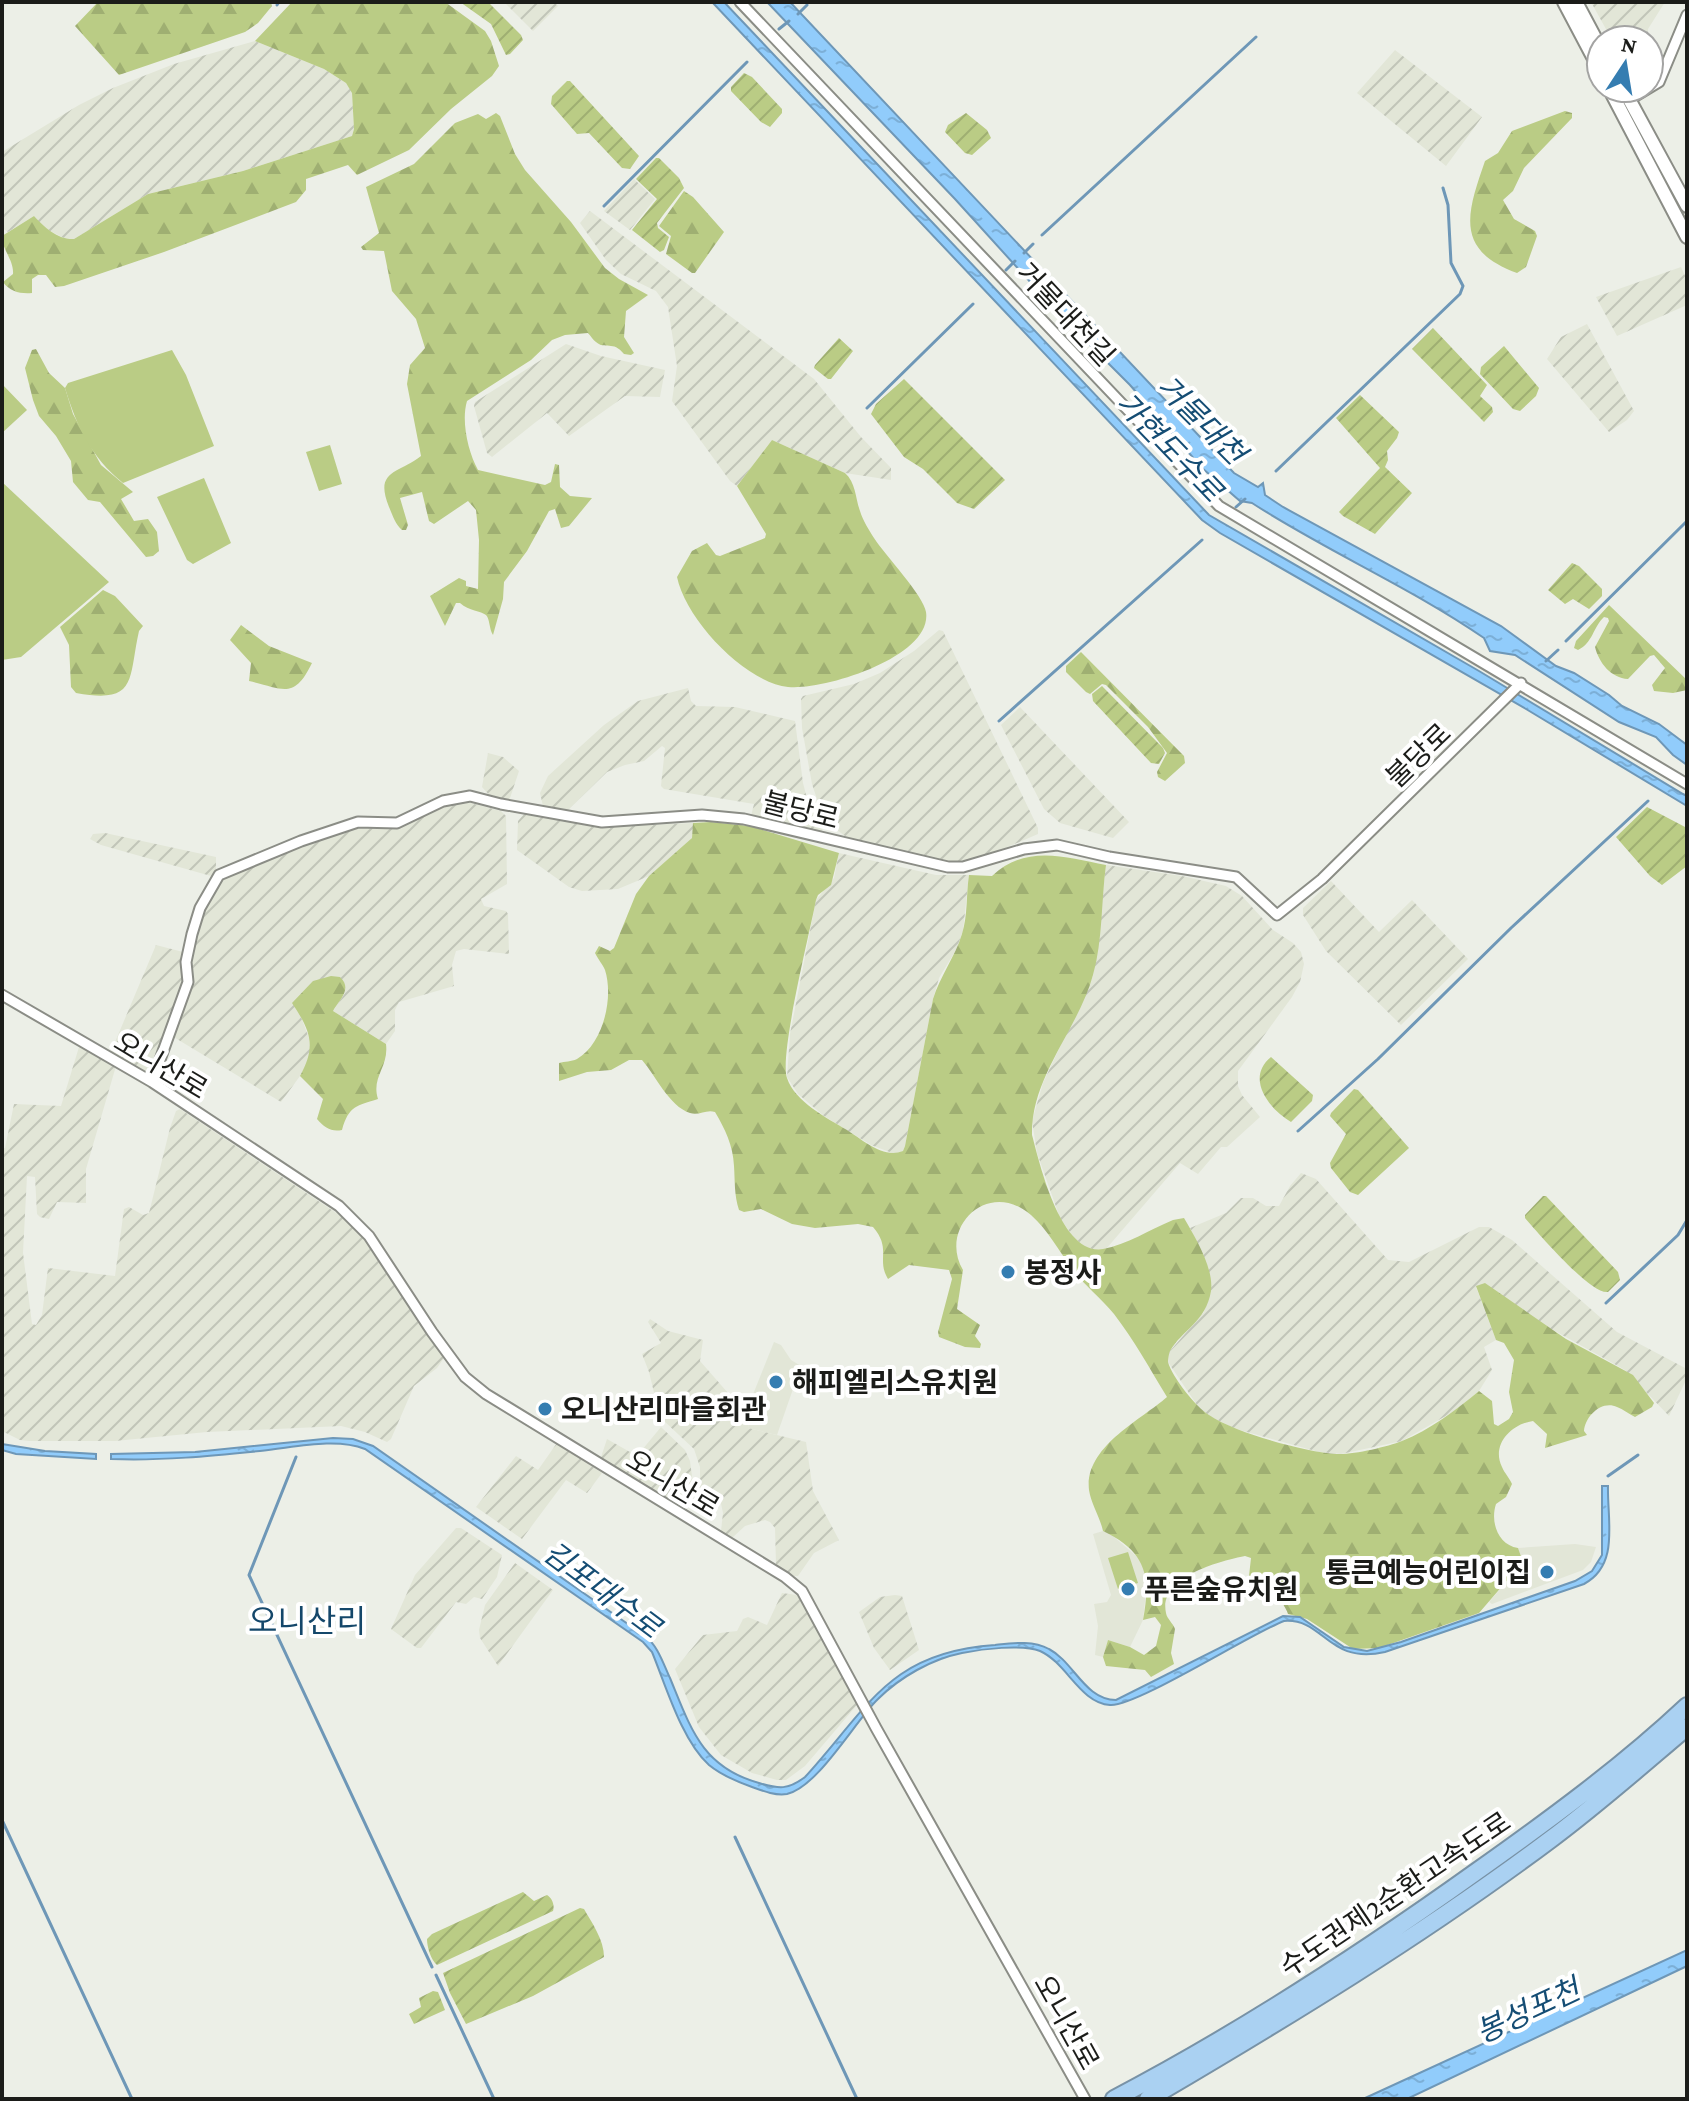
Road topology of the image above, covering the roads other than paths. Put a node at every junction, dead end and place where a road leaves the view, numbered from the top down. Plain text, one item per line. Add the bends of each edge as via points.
1 (740, 2) edge
2 (1564, 2) edge
3 (1576, 2) edge
4 (1687, 15) edge
5 (1588, 24) edge
6 (1585, 42) edge
7 (1665, 68) edge
8 (1617, 104) edge
9 (1631, 104) edge
10 (1687, 206) edge
11 (1687, 237) edge
12 (1521, 683) junction
13 (1687, 784) edge
14 (2, 995) edge
15 (152, 1082) junction
16 (1687, 1706) edge
17 (1687, 1727) edge
18 (1122, 2095) edge
19 (1085, 2099) edge
20 (1148, 2099) edge

1 - 12 street, 거물대천길 via 1219,506
2 - 6 main road
3 - 5 main road
4 - 7 street
8 - 11 main road
9 - 10 main road
12 - 13 street
12 - 15 street, 불당로 via 1322,879 1277,915 1236,877 1057,845 948,867 744,819 702,815 602,822 470,796 443,801 397,823 358,822 219,875 200,908 186,962 188,982
14 - 15 street, 오니산로
15 - 19 street, 오니산로 via 354,1219 449,1356 486,1394 802,1591
16 - 18 highway, 수도권제2순환고속도로 via 1542,1825 1379,1942
17 - 20 highway, 수도권제2순환고속도로 via 1552,1839 1434,1921 1322,1996

